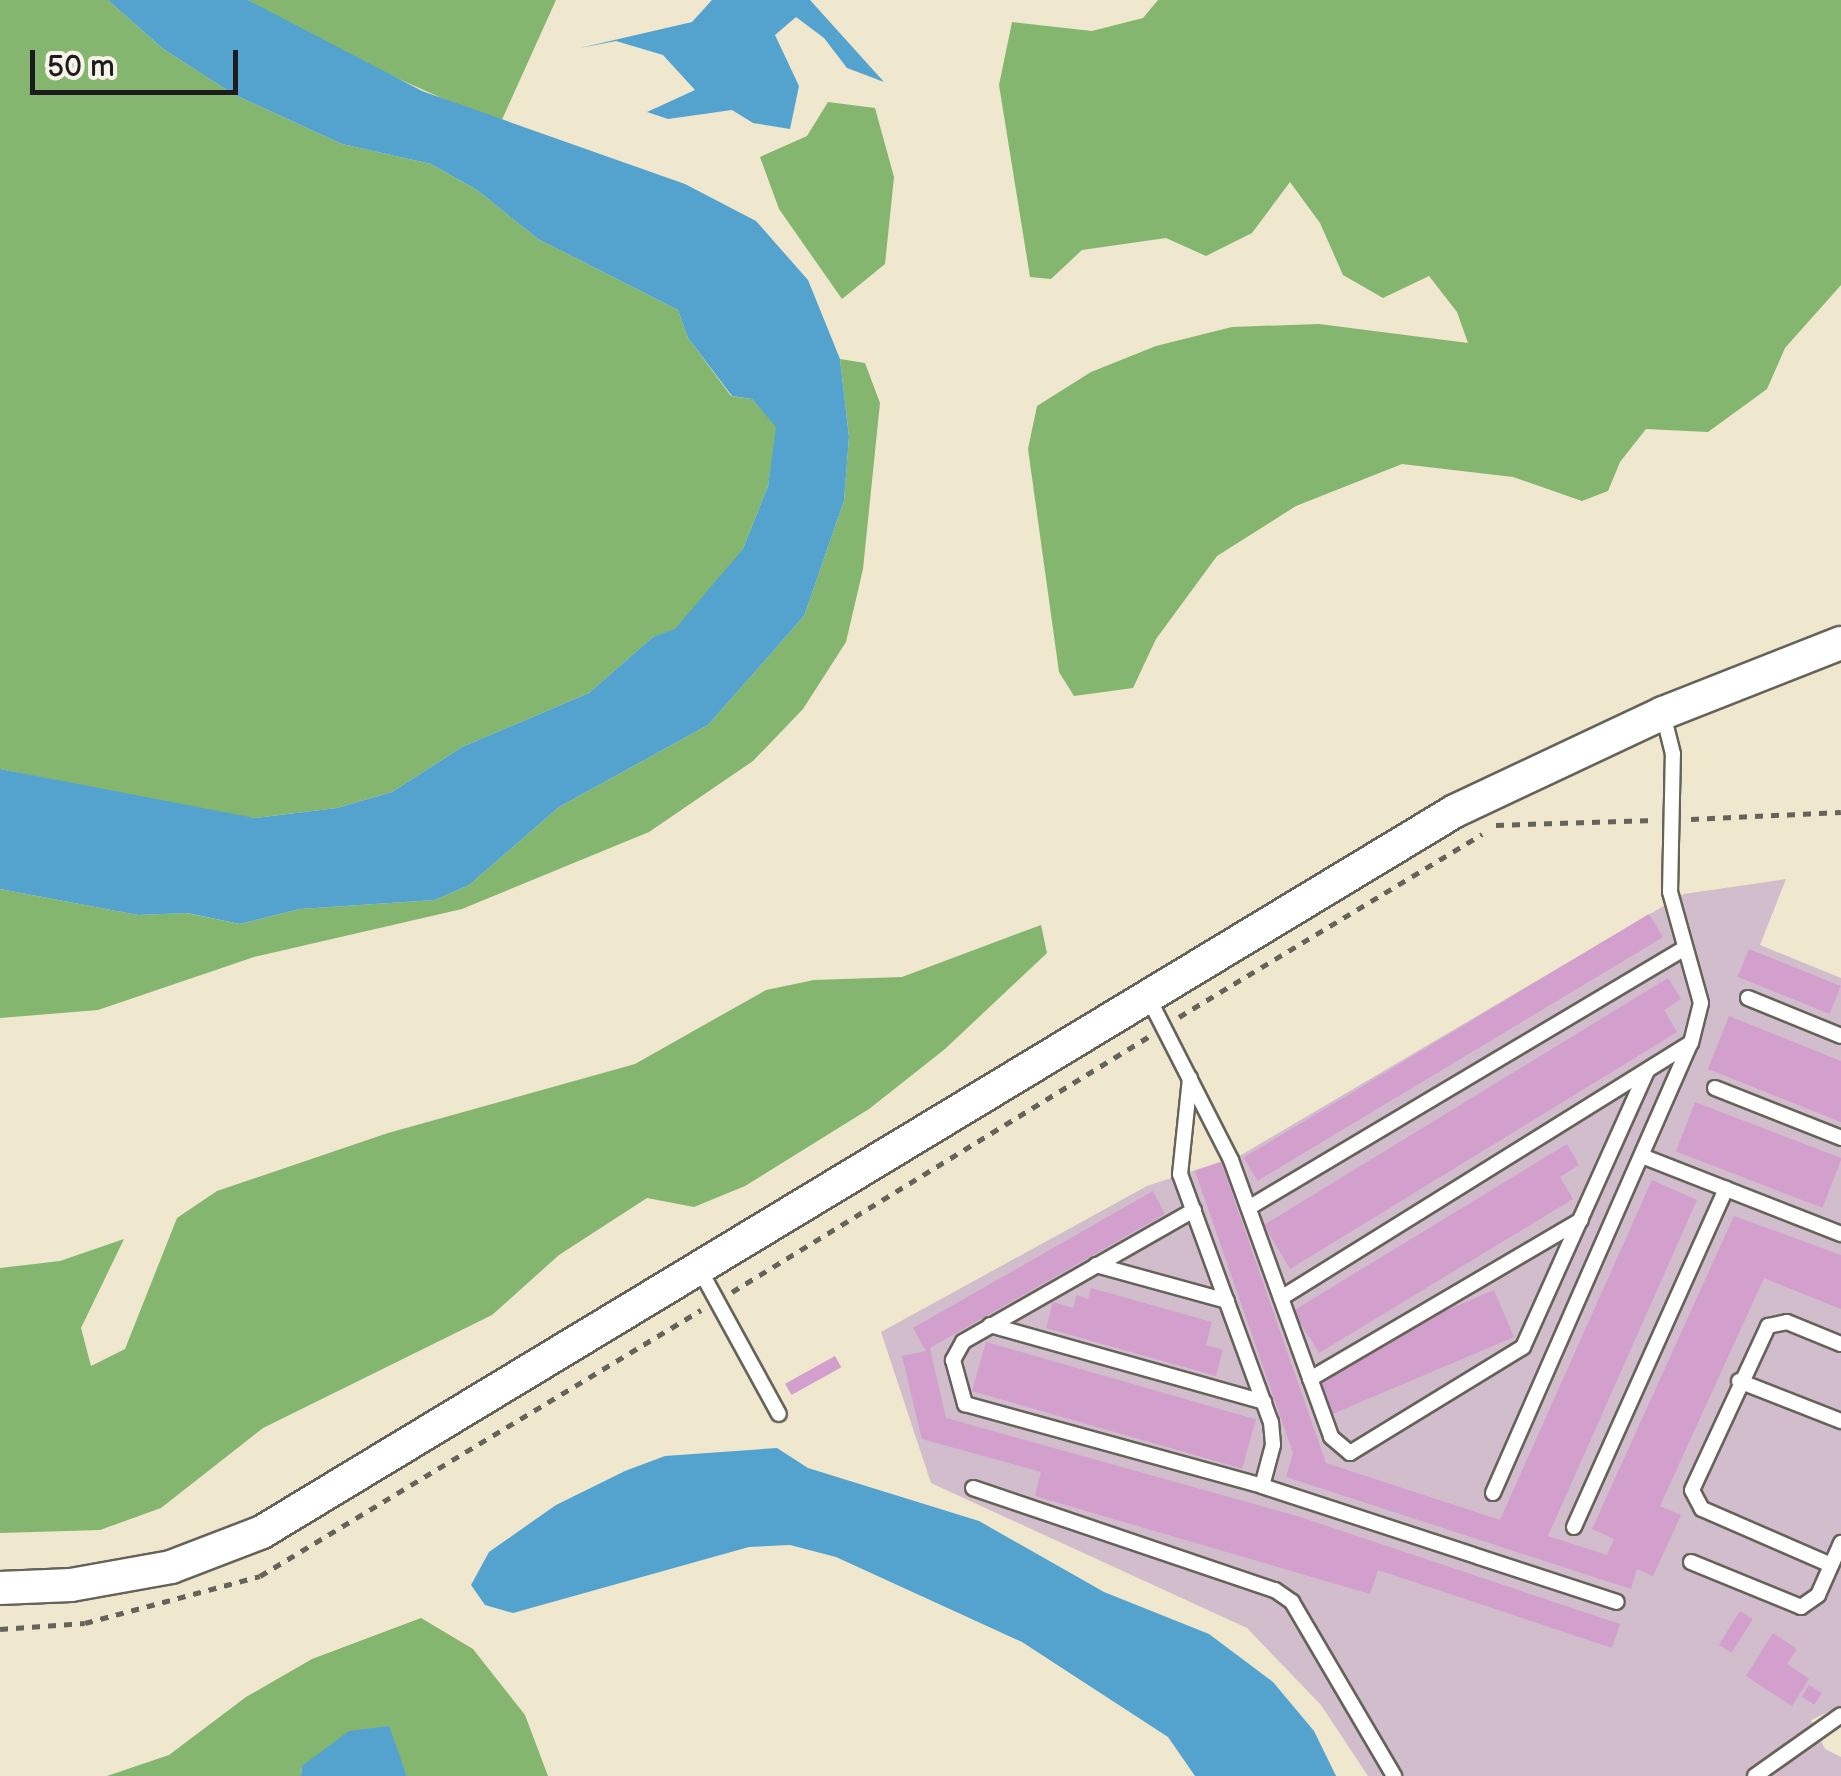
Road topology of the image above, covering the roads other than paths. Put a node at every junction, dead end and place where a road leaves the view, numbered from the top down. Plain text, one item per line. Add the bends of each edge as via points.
1 (1841, 643) edge
2 (1663, 714) junction
3 (1685, 948) junction
4 (1146, 994) junction
5 (1748, 998) dead end
6 (1841, 1036) edge
7 (1691, 1043) junction
8 (1647, 1071) junction
9 (1190, 1078) junction
10 (1715, 1088) dead end
11 (1841, 1138) edge
12 (1642, 1156) junction
13 (1726, 1189) junction
14 (1250, 1207) junction
15 (1194, 1210) junction
16 (1581, 1220) junction
17 (1841, 1234) edge
18 (1096, 1265) junction
19 (700, 1270) junction
20 (1281, 1298) junction
21 (1227, 1301) junction
22 (990, 1325) junction
23 (1841, 1344) edge
24 (1310, 1378) junction
25 (1739, 1381) junction
26 (1264, 1402) junction
27 (779, 1414) dead end
28 (1841, 1421) edge
29 (1262, 1486) junction
30 (974, 1488) dead end
31 (1493, 1493) dead end
32 (1574, 1527) dead end
33 (1841, 1543) edge
34 (1691, 1562) dead end
35 (1831, 1565) junction
36 (0, 1588) edge
37 (1617, 1602) dead end
38 (1841, 1715) edge
39 (1394, 1776) edge
40 (1755, 1776) edge

1 - 2 street
2 - 3 lane via 1674,754 1670,892
2 - 4 street via 1456,812
3 - 7 lane via 1702,1004
3 - 14 lane
4 - 9 lane
4 - 19 street
5 - 6 lane
7 - 8 lane
7 - 12 lane
8 - 16 lane
8 - 20 lane
9 - 14 lane
9 - 15 lane via 1178,1159
10 - 11 lane
12 - 13 lane
12 - 31 lane
13 - 17 lane
13 - 32 lane
14 - 20 lane
15 - 18 lane
15 - 21 lane
16 - 24 lane
16 - 24 lane via 1528,1338 1512,1358 1350,1453 1331,1438
18 - 21 lane
18 - 22 lane
19 - 27 lane
19 - 36 street via 262,1532 157,1570
20 - 24 lane
21 - 26 lane
22 - 26 lane
22 - 29 lane via 963,1342 953,1360 964,1404
23 - 25 lane via 1777,1321 1760,1333
25 - 28 lane
25 - 35 lane via 1695,1479 1694,1500
26 - 29 lane via 1273,1446
29 - 37 lane
30 - 39 lane via 1275,1590 1292,1602
33 - 35 lane
34 - 35 lane via 1801,1607 1818,1596
38 - 40 lane

